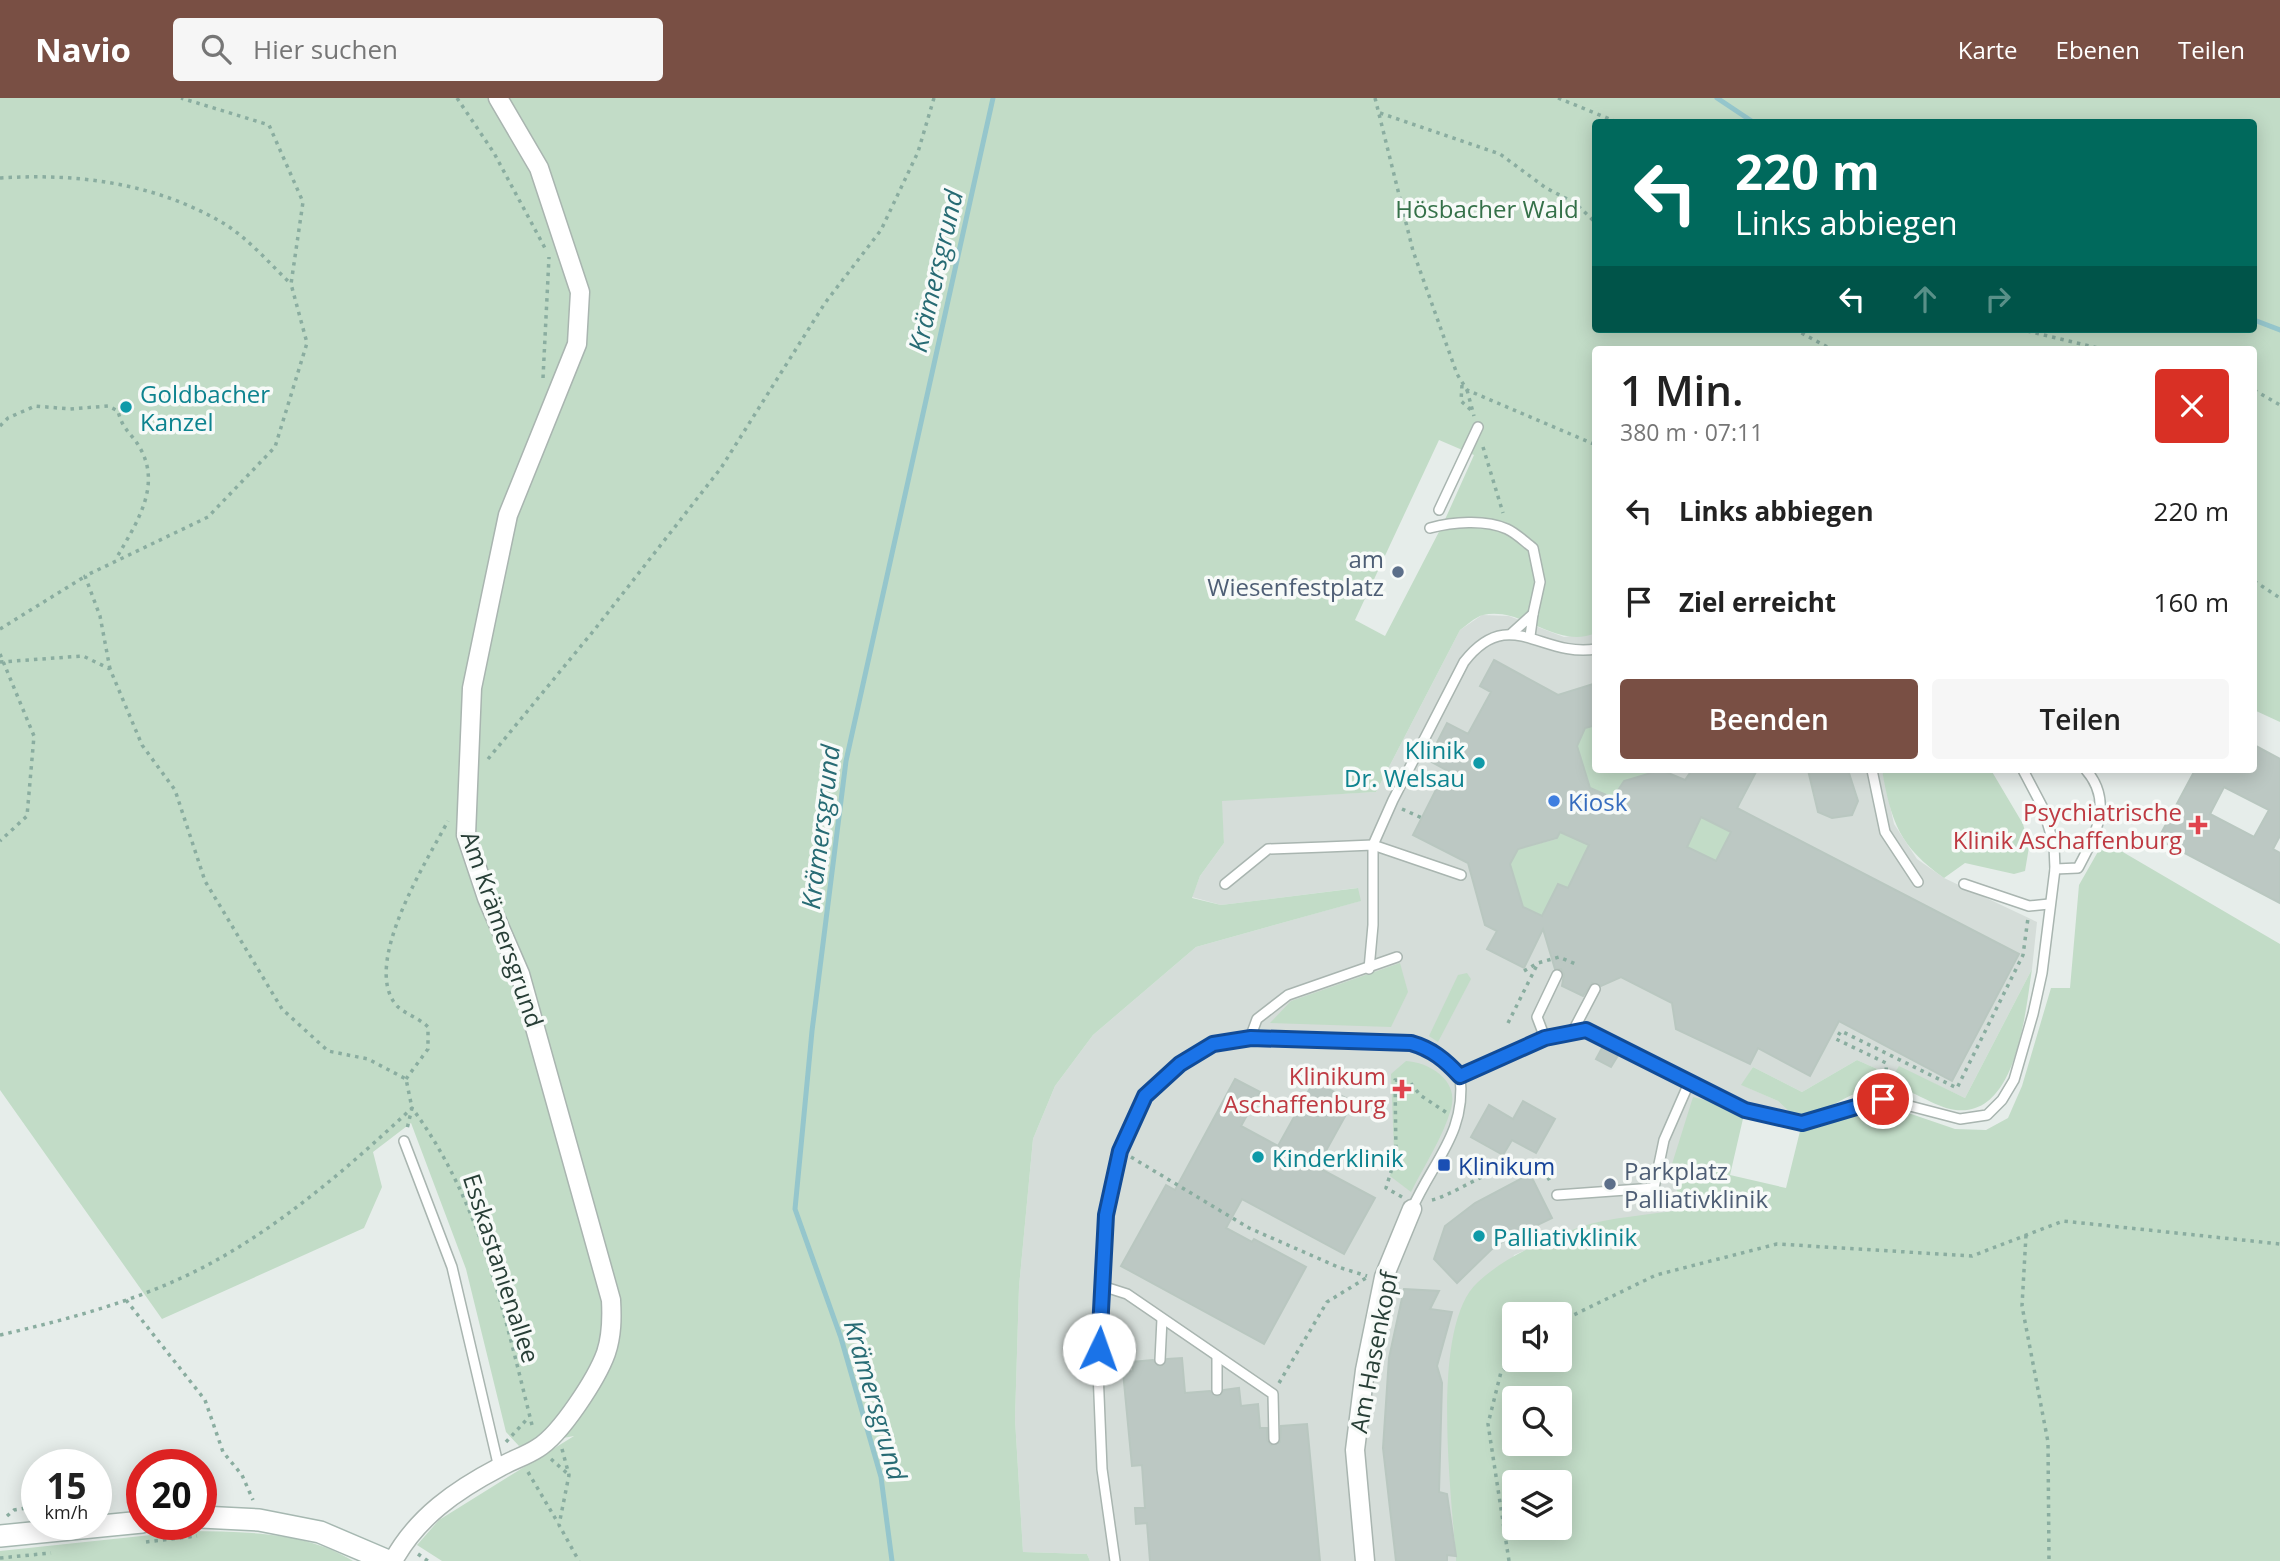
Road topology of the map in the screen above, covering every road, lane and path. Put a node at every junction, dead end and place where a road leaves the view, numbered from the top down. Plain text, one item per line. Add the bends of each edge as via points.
1 (181, 98) edge
2 (457, 98) edge
3 (498, 98) edge
4 (934, 98) edge
5 (1375, 98) edge
6 (1558, 98) edge
7 (1380, 113) junction
8 (1610, 119) edge
9 (0, 178) edge
10 (1592, 219) edge
11 (291, 284) junction
12 (1801, 333) edge
13 (2036, 333) edge
14 (1826, 346) edge
15 (2089, 346) edge
16 (543, 382) dead end
17 (1462, 382) junction
18 (1466, 390) junction
19 (2257, 392) edge
20 (2280, 405) edge
21 (1473, 413) junction
22 (0, 426) edge
23 (1478, 427) junction
24 (1592, 443) edge
25 (1438, 510) dead end
26 (1430, 528) dead end
27 (1507, 529) junction
28 (116, 559) junction
29 (85, 576) junction
30 (2257, 583) edge
31 (2280, 598) edge
32 (1533, 614) junction
33 (0, 629) edge
34 (1512, 633) junction
35 (1530, 636) junction
36 (1592, 649) edge
37 (0, 654) edge
38 (1, 661) edge
39 (110, 669) junction
40 (1873, 773) edge
41 (2025, 773) edge
42 (2089, 773) edge
43 (467, 785) junction
44 (1391, 804) junction
45 (450, 817) dead end
46 (1422, 818) dead end
47 (0, 841) edge
48 (1373, 845) junction
49 (2055, 869) junction
50 (1461, 875) dead end
51 (1918, 882) dead end
52 (1225, 884) dead end
53 (1964, 884) dead end
54 (2049, 904) junction
55 (2029, 906) junction
56 (1396, 957) dead end
57 (1538, 963) junction
58 (1578, 965) dead end
59 (1369, 969) junction
60 (1524, 971) dead end
61 (1557, 975) dead end
62 (1595, 989) dead end
63 (1508, 1023) dead end
64 (1573, 1031) junction
65 (1251, 1038) junction
66 (1545, 1038) junction
67 (1460, 1076) junction
68 (406, 1079) junction
69 (1689, 1083) junction
70 (1888, 1083) dead end
71 (412, 1108) junction
72 (1459, 1124) junction
73 (404, 1141) joint
74 (1120, 1151) junction
75 (1534, 1164) dead end
76 (1386, 1188) dead end
77 (1557, 1195) dead end
78 (1413, 1206) junction
79 (2026, 1235) junction
80 (2280, 1244) edge
81 (1376, 1277) junction
82 (1102, 1286) junction
83 (126, 1300) junction
84 (1572, 1316) edge
85 (1163, 1320) junction
86 (0, 1335) edge
87 (1217, 1356) junction
88 (1160, 1360) dead end
89 (1502, 1371) edge
90 (1217, 1390) dead end
91 (1273, 1394) junction
92 (558, 1433) junction
93 (1274, 1438) dead end
94 (538, 1448) junction
95 (519, 1458) junction
96 (499, 1468) junction
97 (21, 1509) edge
98 (0, 1517) edge
99 (259, 1520) junction
100 (217, 1524) edge
101 (559, 1525) junction
102 (126, 1532) edge
103 (0, 1535) edge
104 (61, 1552) dead end
105 (0, 1558) edge
106 (390, 1561) edge
107 (579, 1561) edge
108 (1115, 1561) edge
109 (1365, 1561) edge
110 (1509, 1561) edge
111 (2049, 1561) edge

1 - 11 path via 269,125 303,202
2 - 16 path via 494,153 549,257
3 - 43 street, Am Krämersgrund via 539,169 580,292 577,344 508,514 472,688
4 - 43 path via 918,152 881,230 825,303 721,468
5 - 7 path
6 - 8 path
7 - 10 path via 1500,154
7 - 17 path via 1413,251
9 - 11 path via 52,174 118,184 177,201 225,224
11 - 28 path via 307,344 275,447 208,517
12 - 14 path
13 - 15 path
17 - 18 path
17 - 21 path via 1461,401
18 - 21 path
18 - 24 path
19 - 20 path
21 - 23 path
22 - 28 path via 35,407 108,406 118,411 122,429 140,448 150,478 148,495
23 - 25 lane
23 - 27 path
26 - 27 lane via 1478,523
27 - 32 lane via 1533,548 1541,582
28 - 29 path
29 - 33 path
29 - 39 path via 100,616
30 - 31 path
32 - 34 lane
32 - 35 lane
34 - 35 lane
34 - 44 lane via 1478,643 1464,662
35 - 36 lane via 1556,649
37 - 38 path
38 - 39 path via 83,656
38 - 47 path via 33,736 27,816
39 - 68 path via 142,745 175,790 205,881 282,1009 328,1051 368,1059
40 - 51 lane via 1885,832
41 - 49 lane via 2043,808 2054,845
42 - 49 lane via 2099,789 2101,813 2095,834 2078,868
43 - 92 street, Am Krämersgrund via 466,835 520,974 611,1300 612,1328 605,1355
44 - 46 path
44 - 48 lane
45 - 68 path via 407,894 393,932 387,980 397,1005 428,1027 428,1049
48 - 50 lane
48 - 52 lane via 1268,849
48 - 59 lane
49 - 54 lane
53 - 55 lane
54 - 55 lane
54 - 69 lane via 2042,973 2014,1080 1987,1115 1960,1119 1883,1099 1802,1123 1745,1110
55 - 70 path via 2023,954 1957,1088 1841,1031 1836,1039 1886,1063
56 - 59 lane
57 - 58 path via 1559,957
57 - 60 path
57 - 63 path
59 - 65 lane via 1287,995 1257,1019
61 - 66 lane via 1537,1017
62 - 64 lane
64 - 66 lane
64 - 69 lane via 1586,1030
65 - 67 lane via 1411,1043 1442,1057
65 - 74 lane via 1213,1044 1180,1064 1145,1096
66 - 67 lane
67 - 72 lane, Am Hasenkopf via 1463,1101
68 - 71 path
69 - 77 lane via 1664,1140 1654,1188
71 - 73 path
71 - 83 path via 356,1161 251,1238 181,1278
71 - 94 path, Esskastanienallee via 438,1143 465,1194
72 - 76 path via 1410,1082 1395,1080 1396,1154
72 - 78 lane, Am Hasenkopf
73 - 96 lane via 452,1267
74 - 81 path via 1250,1228 1338,1267
74 - 82 lane via 1106,1215
75 - 78 path via 1504,1167 1447,1196
78 - 81 street, Am Hasenkopf
79 - 80 path via 2063,1221
79 - 84 path via 1972,1256 1777,1244 1656,1275
79 - 111 path via 2022,1306 2048,1442
81 - 91 path via 1327,1302
81 - 109 street, Am Hasenkopf via 1355,1450
82 - 85 lane via 1127,1294
82 - 108 lane via 1098,1370 1102,1469
83 - 86 path
83 - 99 path via 205,1400 223,1452 242,1475
85 - 87 lane
85 - 88 lane
87 - 90 lane
87 - 91 lane
89 - 110 path via 1488,1424
91 - 93 lane
92 - 94 street, Am Krämersgrund
92 - 101 path via 569,1475
94 - 95 street, Am Krämersgrund
95 - 96 street, Am Krämersgrund
95 - 101 path
96 - 106 street, Am Krämersgrund via 434,1508
97 - 98 path
99 - 100 street
99 - 106 street via 320,1532
101 - 107 path
102 - 103 street
104 - 105 path

